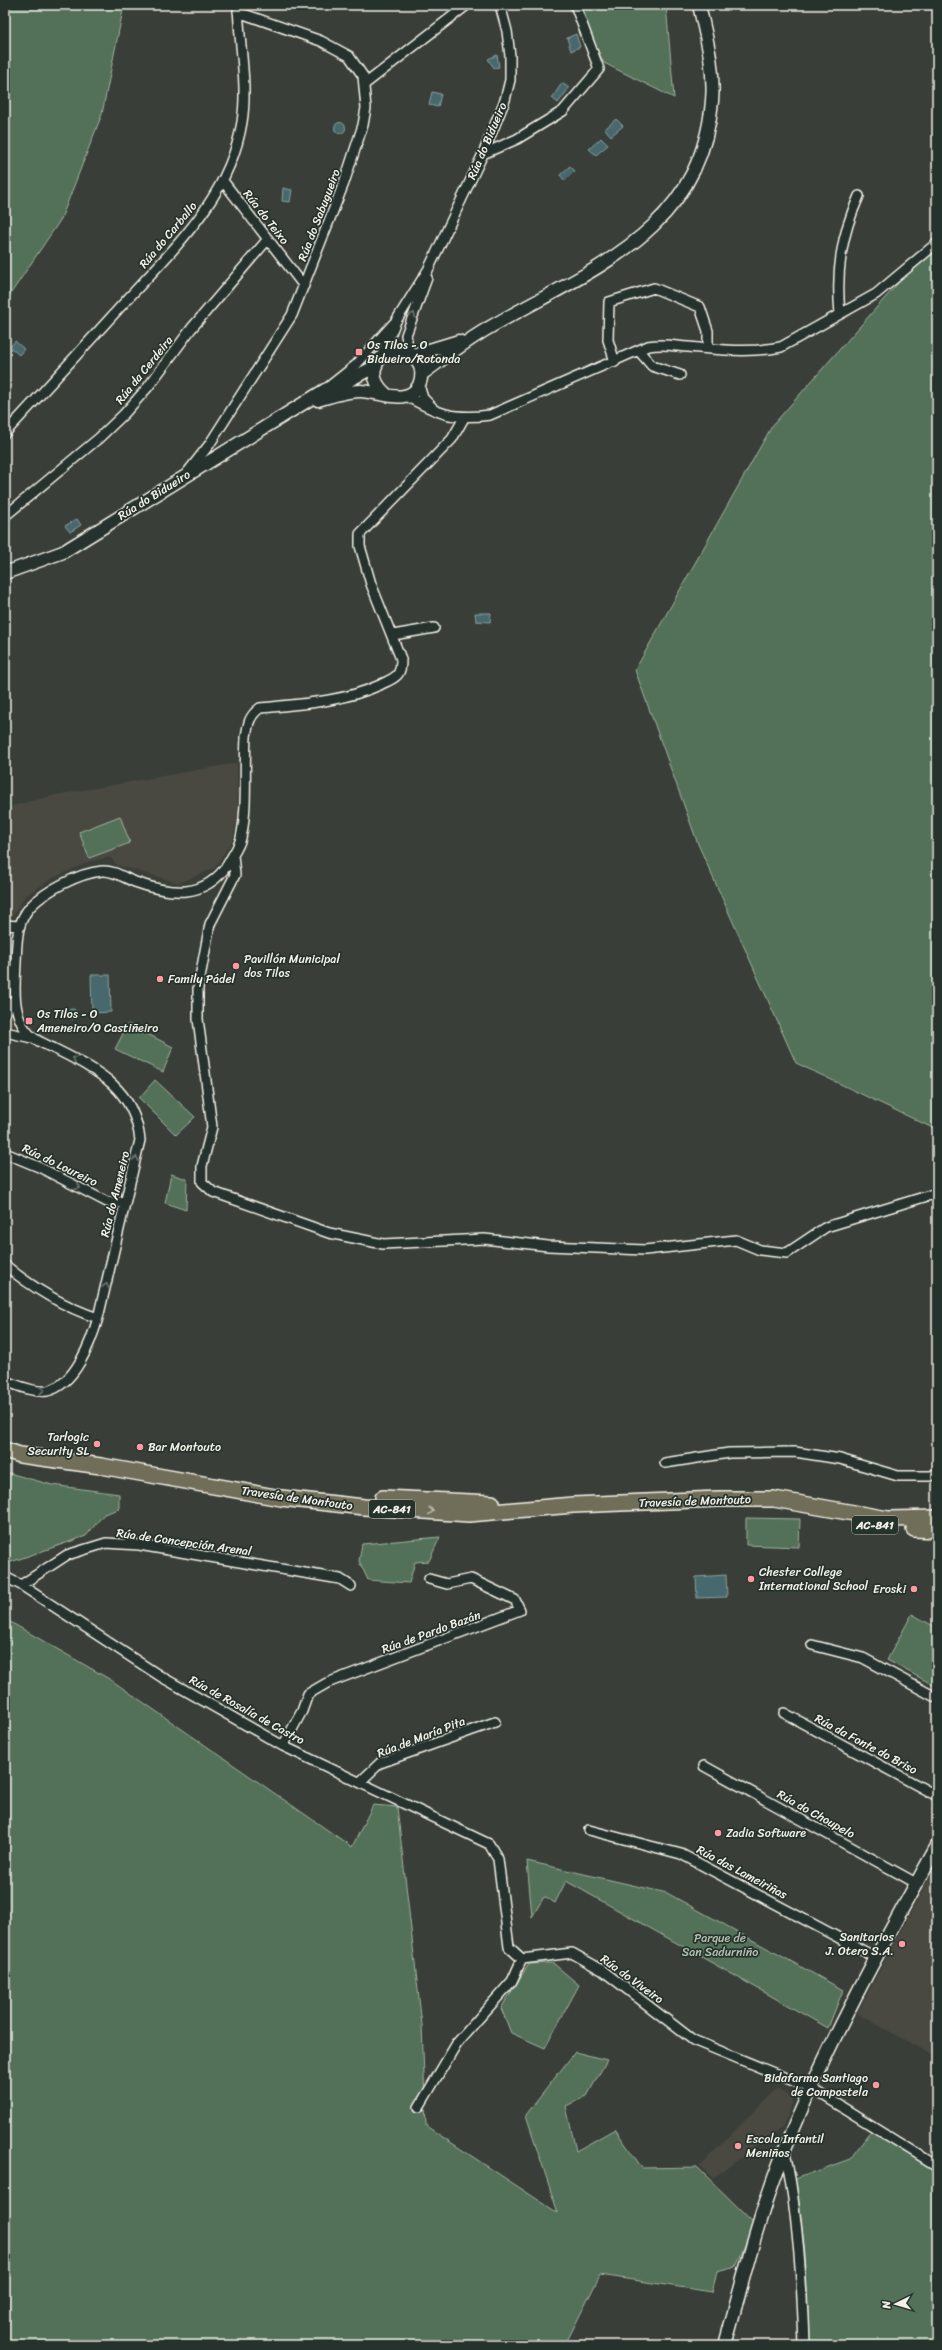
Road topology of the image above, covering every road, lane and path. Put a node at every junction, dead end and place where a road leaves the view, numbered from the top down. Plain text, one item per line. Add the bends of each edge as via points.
1 (467, 5) edge
2 (500, 5) edge
3 (575, 5) edge
4 (699, 5) edge
5 (238, 8) edge
6 (365, 84) junction
7 (483, 154) junction
8 (223, 182) junction
9 (859, 196) dead end
10 (268, 239) junction
11 (937, 243) edge
12 (428, 270) junction
13 (304, 286) junction
14 (840, 314) junction
15 (396, 320) junction
16 (483, 332) junction
17 (406, 335) junction
18 (708, 347) junction
19 (640, 351) junction
20 (411, 354) junction
21 (378, 361) junction
22 (615, 362) junction
23 (680, 376) dead end
24 (420, 379) junction
25 (341, 380) junction
26 (359, 391) junction
27 (386, 394) junction
28 (406, 396) junction
29 (298, 406) junction
30 (436, 410) junction
31 (464, 418) junction
32 (5, 433) edge
33 (186, 474) junction
34 (5, 516) edge
35 (5, 573) edge
36 (434, 628) dead end
37 (393, 634) junction
38 (233, 855) junction
39 (5, 925) edge
40 (19, 926) junction
41 (15, 998) junction
42 (5, 1013) edge
43 (5, 1032) edge
44 (32, 1038) junction
45 (5, 1153) edge
46 (937, 1193) edge
47 (126, 1200) junction
48 (5, 1265) edge
49 (98, 1318) junction
50 (5, 1381) edge
51 (5, 1450) edge
52 (665, 1463) dead end
53 (937, 1473) edge
54 (816, 1507) junction
55 (937, 1518) edge
56 (937, 1530) edge
57 (5, 1577) edge
58 (429, 1579) dead end
59 (21, 1585) junction
60 (351, 1586) dead end
61 (812, 1645) dead end
62 (937, 1698) edge
63 (784, 1713) dead end
64 (495, 1722) dead end
65 (283, 1746) junction
66 (704, 1766) dead end
67 (360, 1782) junction
68 (937, 1796) edge
69 (589, 1830) dead end
70 (937, 1846) edge
71 (916, 1883) junction
72 (875, 1957) junction
73 (522, 1959) junction
74 (813, 2089) junction
75 (419, 2108) dead end
76 (784, 2151) junction
77 (937, 2166) edge
78 (725, 2345) edge
79 (804, 2345) edge

1 - 6 street
2 - 7 street, Rúa do Bidueiro via 509,44 510,80 502,109
3 - 7 street via 598,69 563,112 517,139
4 - 16 street via 711,68 712,100 704,148 685,190 661,220 630,246
5 - 6 street, Rúa do Sabugueiro via 342,51 359,68
5 - 8 street, Rúa do Carballo via 243,112 236,146
6 - 13 street, Rúa do Sabugueiro via 366,108 354,155
7 - 12 street, Rúa do Bidueiro
8 - 10 street, Rúa do Teixo
8 - 32 street, Rúa do Carballo via 203,214 184,237
9 - 14 street via 841,247 838,296
10 - 13 street, Rúa do Teixo
10 - 34 street, Rúa da Cerdeira via 191,329 148,387 124,414
11 - 14 street via 876,294
12 - 15 street, Rúa do Bidueiro
17 -> 12 street, Rúa do Bidueiro
13 - 33 street, Rúa do Sabugueiro via 278,339 209,445
14 - 18 street via 781,348 765,350
15 - 17 street via 403,325
15 - 21 street, Rúa do Bidueiro
15 - 25 street, Rúa do Bidueiro
16 - 20 street via 446,347
16 - 24 street
17 - 20 street
18 - 19 street via 660,344 648,346
18 - 22 street via 708,330 700,307 654,288 634,292 609,302 608,340
19 - 22 street
19 - 23 street via 652,366
20 - 21 street via 394,350
20 - 24 street via 418,360
21 - 25 street, Rúa do Bidueiro
21 - 27 street via 376,381
22 - 31 street via 490,415
24 - 28 street
24 - 30 street via 423,398
25 - 26 street via 342,389
25 - 29 street, Rúa do Bidueiro
26 - 27 street, Rúa do Bidueiro
26 - 29 street, Rúa do Bidueiro via 330,396
27 - 28 street
28 - 30 street
29 - 33 street, Rúa do Bidueiro
30 - 31 street
31 - 37 street via 452,439 360,534 360,546 371,584
33 - 35 street, Rúa do Bidueiro via 62,552
36 - 37 street
37 - 38 street via 401,667 397,676 390,680 364,692 322,703 260,708 252,713 246,737 241,839
38 - 40 street via 220,875 206,887 194,890 180,891 150,886 113,872 92,873 60,885 42,896 29,908
38 - 46 street via 235,875 210,924 198,988 198,1019 212,1127 202,1166 202,1182 213,1192 329,1233 383,1244 484,1239 548,1246 645,1250 736,1240 760,1250 787,1253 826,1228
39 - 40 street
40 - 41 street
41 - 42 street
41 - 44 street via 24,1028
43 - 44 street, Rúa do Ameneiro
47 -> 44 street, Rúa do Ameneiro via 140,1140 134,1111 123,1093 107,1078
45 -> 47 street, Rúa do Loureiro via 107,1202
49 -> 47 street, Rúa do Ameneiro
48 - 49 street via 57,1299
50 -> 49 street, Rúa do Ameneiro via 47,1391 58,1385 82,1361 90,1346
51 - 54 main road, Travesía de Montouto / AC-841 via 20,1455 101,1466 281,1498 364,1507 469,1514 573,1505 718,1499 774,1499
52 - 53 street via 729,1453 795,1452 840,1459 898,1476 931,1476
54 - 55 main road, Travesía de Montouto / AC-841 via 888,1519
54 - 56 main road, Travesía de Montouto / AC-841 via 828,1513 883,1527
57 - 59 street, Rúa de Rosalía de Castro
58 - 65 street, Rúa de Pardo Bazán via 447,1584 471,1579 515,1600 520,1610 327,1683 308,1694
59 - 60 street, Rúa de Concepción Arenal via 67,1555 106,1543 138,1545 340,1579
59 - 65 street, Rúa de Rosalía de Castro via 160,1676
61 - 62 street via 863,1658
63 - 68 street, Rúa da Fonte do Briso
64 - 67 street, Rúa de María Pita via 380,1763
65 - 67 street, Rúa de Rosalía de Castro
66 - 71 street, Rúa do Choupelo
67 - 73 street, Rúa de Rosalía de Castro via 489,1844 498,1859 509,1947
69 - 72 street, Rúa das Lameiriñas via 681,1854
70 - 71 street
71 - 72 street
72 - 74 street
73 - 74 street, Rúa do Viveiro via 572,1953 602,1970 693,2040
73 - 75 street via 512,1981 457,2043
74 - 76 street
74 - 77 street, Rúa do Viveiro
76 - 78 street via 760,2218
76 - 79 street via 792,2192 802,2287

